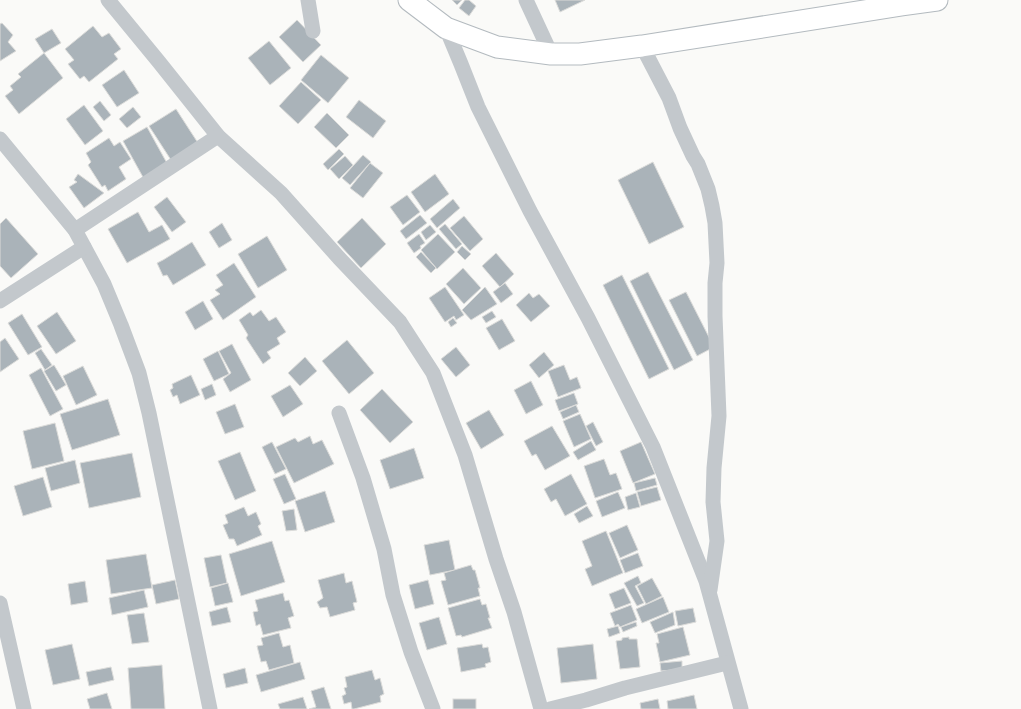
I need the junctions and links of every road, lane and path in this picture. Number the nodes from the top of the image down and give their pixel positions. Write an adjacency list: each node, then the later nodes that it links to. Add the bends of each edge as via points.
1 (108, 0): 10 (street)
2 (308, 0): 7 (street)
3 (408, 0): 6 (main road)
4 (526, 0): 9 (street)
5 (937, 0): 8 (main road)
6 (446, 28): 9 (main road, via 497,47); 16 (street, via 478,107 653,447)
7 (313, 31)
8 (642, 46): 9 (main road, via 580,54); 16 (street, via 669,98 698,164 708,189 715,223 717,263 714,316 719,416 712,502 716,541)
9 (551, 54)
10 (218, 136): 12 (street); 22 (street, via 281,193 400,322 433,373 465,455)
11 (0, 139): 12 (street)
12 (75, 230): 13 (street)
13 (84, 247): 14 (street); 20 (street, via 104,284 139,373)
14 (0, 301)
15 (339, 413): 21 (street, via 369,499 384,549 393,595 411,652)
16 (710, 594): 18 (street)
17 (0, 603): 19 (street)
18 (727, 663): 23 (street); 24 (street)
19 (24, 709)
20 (210, 709)
21 (433, 709)
22 (541, 709)
23 (550, 709)
24 (741, 709)

